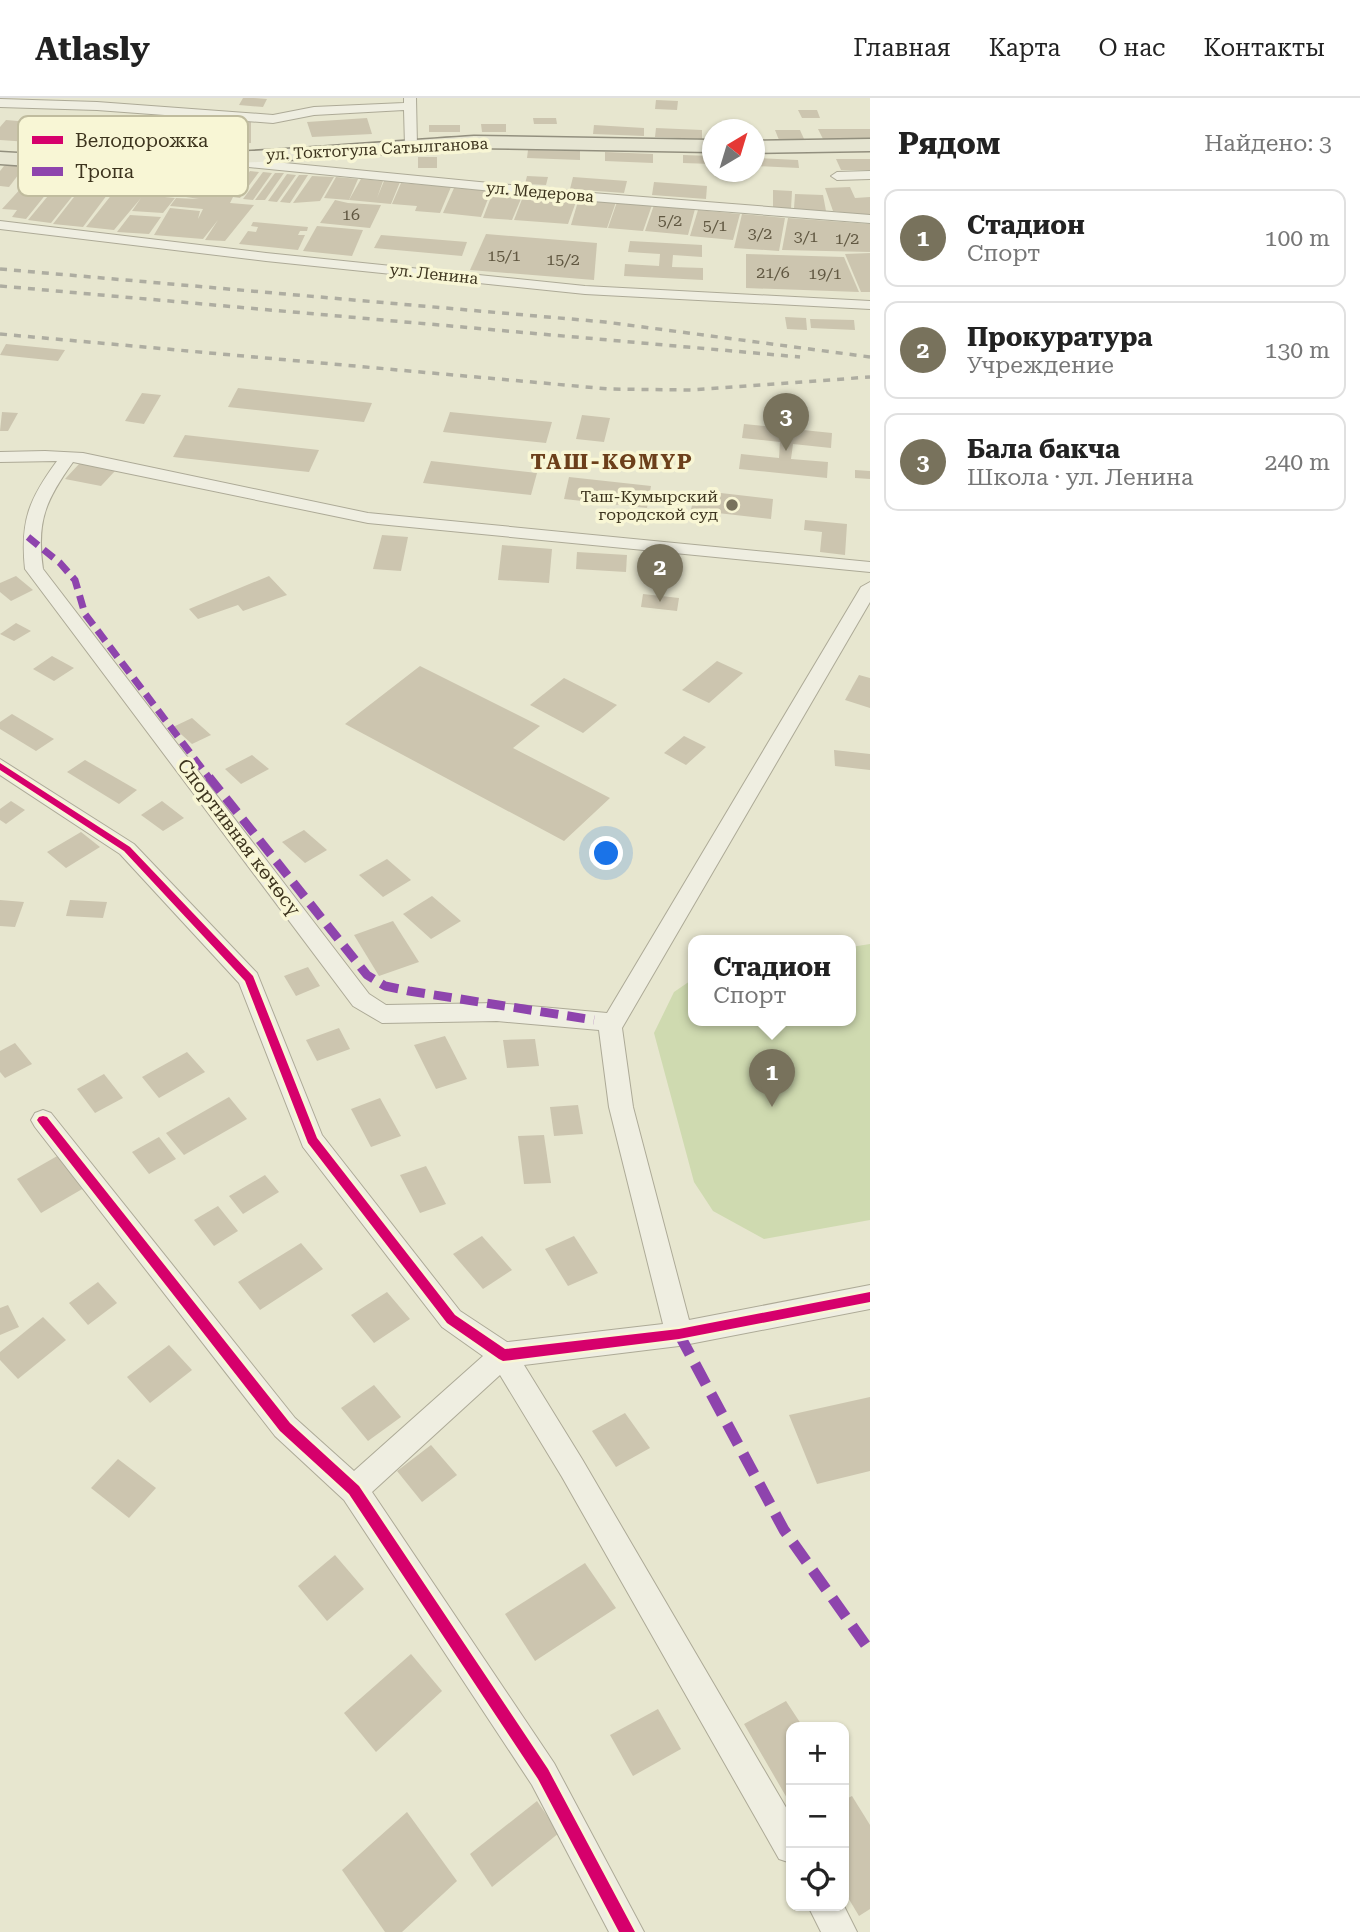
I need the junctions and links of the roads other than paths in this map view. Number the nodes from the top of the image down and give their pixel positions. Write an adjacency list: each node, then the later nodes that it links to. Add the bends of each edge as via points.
1 (410, 102): 4 (street, via 274,119); 6 (street)
2 (0, 103): 3 (street)
3 (233, 116)
4 (248, 117)
5 (870, 145): 8 (main road)
6 (411, 146): 7 (main road, ул. Токтогула Сатылганова, via 474,142); 9 (main road, ул. Токтогула Сатылганова)
7 (702, 146)
8 (765, 147)
9 (248, 157)
10 (0, 158): 11 (main road, ул. Токтогула Сатылганова)
11 (18, 159)
12 (248, 164): 15 (street, ул. Медерова)
13 (870, 174): 14 (street)
14 (836, 176)
15 (870, 219)
16 (0, 225): 17 (street, ул. Ленина, via 585,290)
17 (870, 305)
18 (0, 457): 19 (street)
19 (69, 457): 20 (street, via 368,518); 23 (street, Спортивная көчөсү, via 40,496 29,537 34,569 361,1000 382,1014 497,1012)
20 (870, 567)
21 (870, 587): 23 (street)
22 (0, 766): 27 (street, via 127,849 249,979 312,1140 451,1319)
23 (613, 1022): 26 (street, via 610,1028 621,1107)
24 (43, 1120): 28 (street, via 285,1427)
25 (870, 1297): 26 (street)
26 (679, 1334): 27 (street)
27 (503, 1355): 28 (street); 29 (street)
28 (354, 1490): 31 (street, via 543,1774)
29 (786, 1838)
30 (828, 1911): 32 (street)
31 (627, 1932)
32 (841, 1932)

